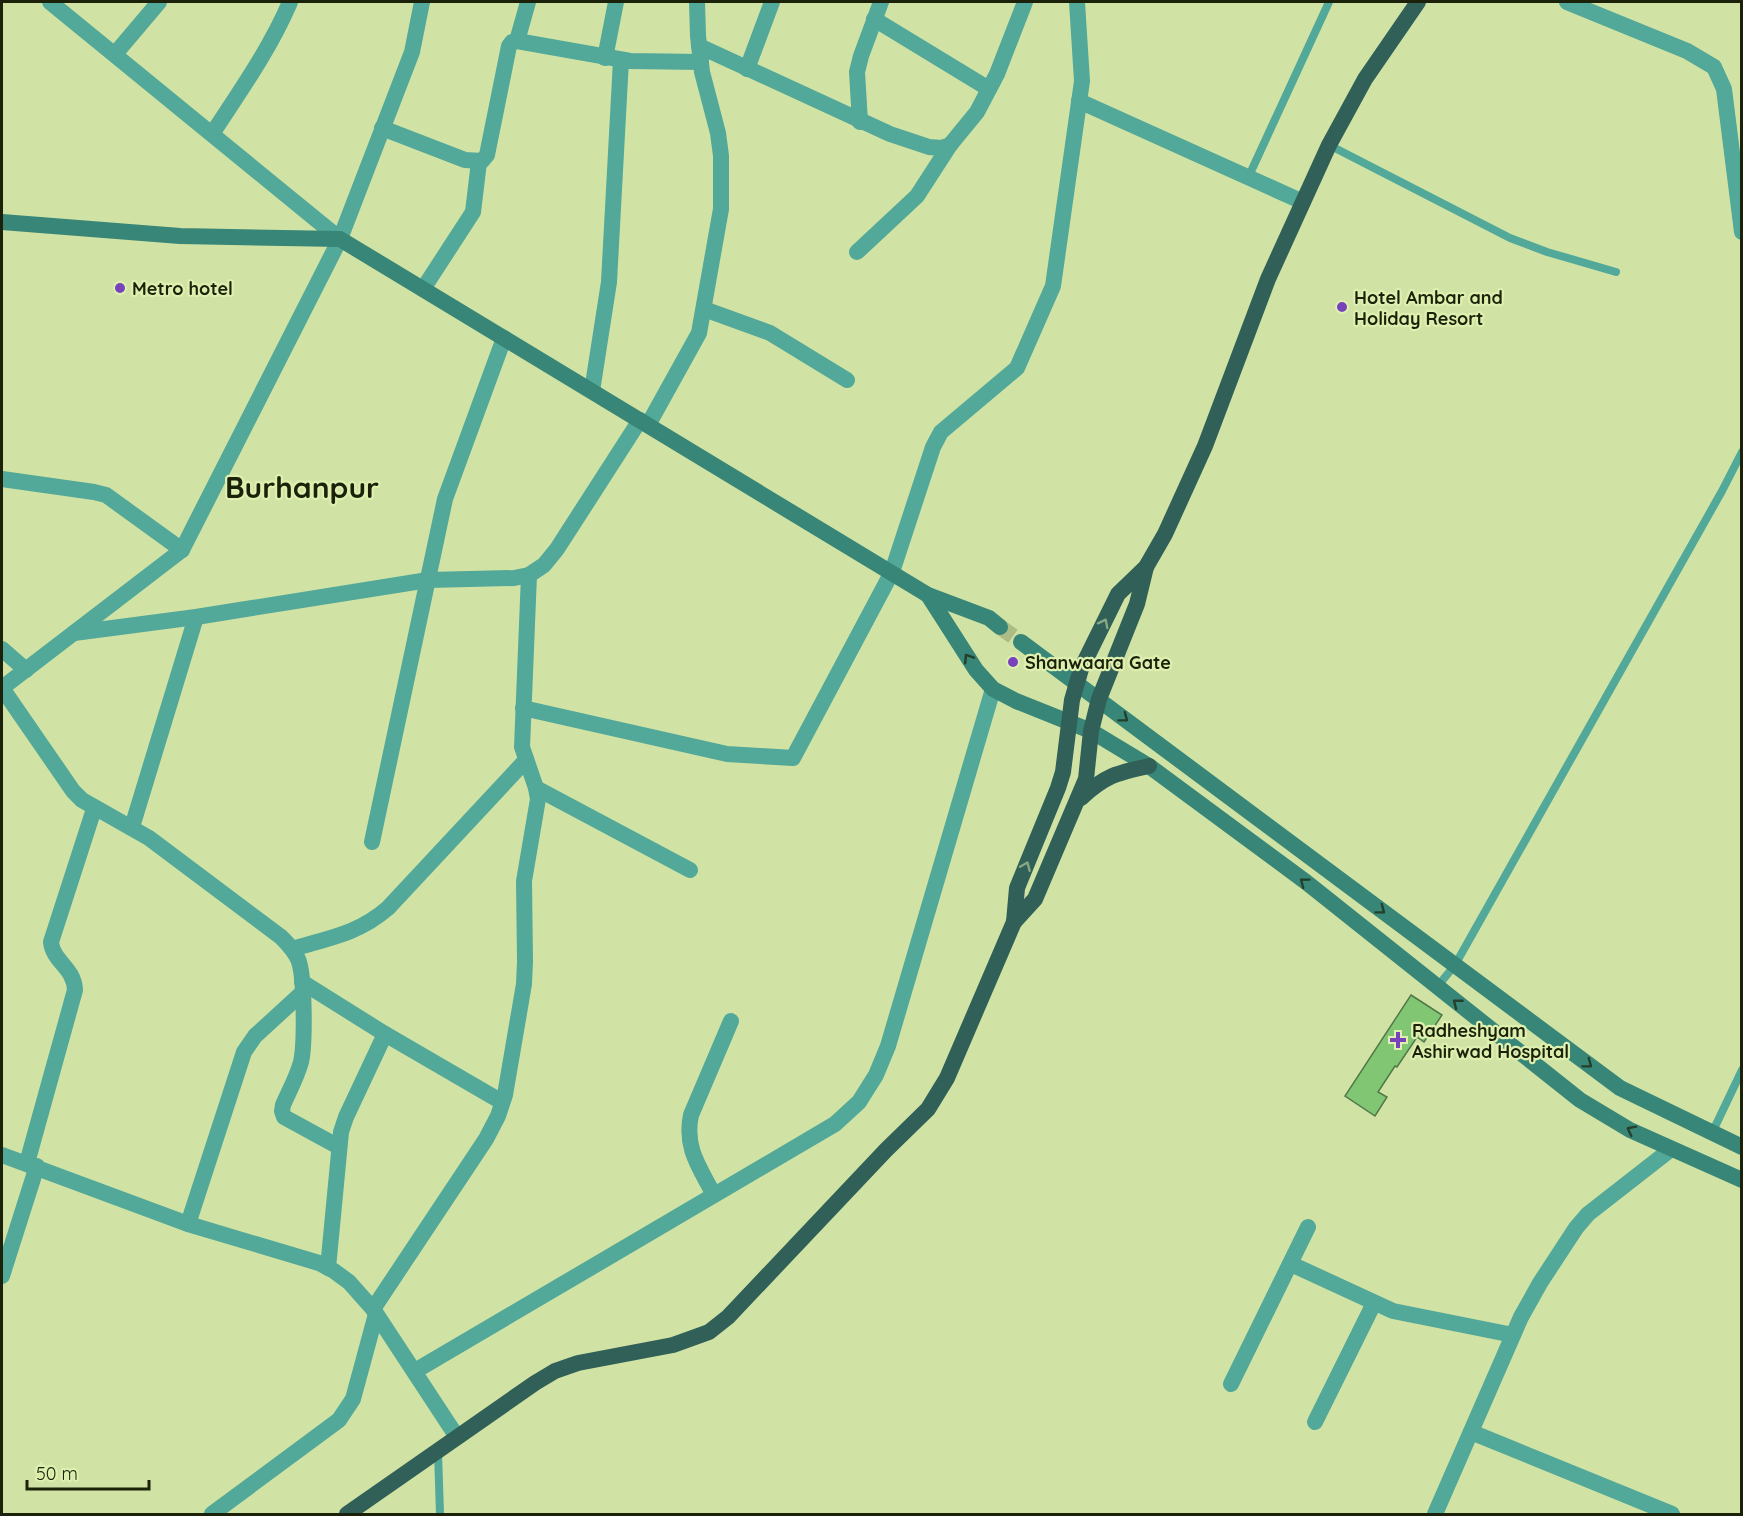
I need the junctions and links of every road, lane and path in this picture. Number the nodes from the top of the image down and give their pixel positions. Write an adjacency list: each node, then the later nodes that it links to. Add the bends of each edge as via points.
1 (50, 2): 17 (street)
2 (159, 2): 17 (street)
3 (290, 2): 25 (street, via 246,83)
4 (422, 2): 24 (street, via 412,52)
5 (528, 2): 16 (street)
6 (616, 2): 19 (street)
7 (697, 2): 18 (street)
8 (772, 2): 20 (street)
9 (881, 2): 15 (street)
10 (1025, 2): 21 (street)
11 (1077, 2): 22 (street, via 1082,81)
12 (1329, 2): 29 (lane)
13 (1418, 2): 27 (highway, via 1365,79)
14 (1567, 2): 32 (street, via 1687,51 1714,67 1724,89)
15 (874, 19): 21 (street); 23 (street, via 857,72)
16 (517, 40): 19 (street); 28 (street, via 509,46 487,155)
17 (115, 54): 25 (street)
18 (700, 54): 19 (street); 20 (street); 37 (street, via 718,133 722,203)
19 (613, 59): 40 (street, via 609,282)
20 (747, 69): 23 (street)
21 (989, 89): 26 (street, via 977,112)
22 (1079, 101): 29 (street); 47 (street, via 1053,286 1017,368 941,432)
23 (860, 122): 26 (street, via 929,147)
24 (382, 128): 28 (street); 33 (street)
25 (212, 134): 33 (street)
26 (950, 145): 34 (street, via 917,196)
27 (1329, 145): 30 (highway); 35 (lane, via 1510,238)
28 (479, 162): 36 (street, via 472,212)
29 (1248, 178): 30 (street)
30 (1303, 202): 46 (highway, via 1268,279 1205,446)
31 (2, 222): 33 (main road, via 180,236)
32 (1742, 232)
33 (340, 239): 36 (main road); 45 (street)
34 (857, 252)
35 (1616, 272)
36 (423, 289): 38 (main road)
37 (704, 309): 39 (street, via 770,333); 41 (street, via 696,339)
38 (504, 338): 40 (main road); 49 (street, via 448,487)
39 (848, 380)
40 (592, 391): 41 (main road)
41 (644, 422): 47 (main road); 48 (street, via 557,549)
42 (1742, 452): 43 (lane)
43 (1739, 463): 74 (lane)
44 (2, 479): 45 (street, via 106,495)
45 (182, 550): 53 (street)
46 (1146, 567): 57 (highway, one-way to 46, via 1118,594); 60 (highway, via 1137,604)
47 (892, 572): 50 (main road); 61 (street, via 793,758 727,754)
48 (530, 575): 49 (street); 61 (street)
49 (428, 580): 51 (street); 70 (street)
50 (928, 595): 52 (main road, via 989,618); 59 (main road, one-way to 50, via 976,670)
51 (196, 617): 53 (street); 69 (street)
52 (1000, 627)
53 (74, 633): 56 (street)
54 (1021, 642): 57 (main road)
55 (2, 649): 56 (street)
56 (26, 669): 58 (street)
57 (1076, 683): 60 (main road); 62 (highway)
58 (2, 688): 68 (street, via 73,791)
59 (993, 689): 62 (main road); 88 (street, via 888,1046 876,1075 859,1102 835,1124)
60 (1099, 699): 63 (highway); 74 (main road, one-way to 74)
61 (523, 708): 64 (street, via 522,747)
62 (1068, 721): 63 (main road); 72 (highway, one-way to 62, via 1017,888 1059,788)
63 (1091, 730): 65 (main road); 67 (highway, via 1086,780)
64 (526, 760): 66 (street); 73 (street, via 372,922)
65 (1149, 766): 67 (highway, via 1100,781); 76 (main road, one-way to 65, via 1306,882)
66 (536, 788): 71 (street); 80 (street, via 538,799 524,881 524,984)
67 (1077, 801): 72 (highway, via 1035,899)
68 (94, 809): 69 (street); 86 (street, via 51,942 55,955 75,981 75,990)
69 (132, 828): 73 (street)
70 (372, 842)
71 (690, 870)
72 (1014, 922): 101 (highway, via 947,1078 928,1109 728,1317 709,1332 674,1344 555,1371)
73 (292, 948): 75 (street, via 299,961)
74 (1455, 965): 76 (lane); 81 (main road, one-way to 81, via 1620,1088)
75 (302, 987): 78 (street); 82 (street, via 302,1060 282,1111 284,1117); 89 (street, via 244,1052)
76 (1437, 987): 84 (main road, one-way to 76, via 1580,1100)
77 (731, 1021): 88 (street, via 688,1129 693,1153)
78 (385, 1034): 80 (street); 82 (street, via 345,1117)
79 (1742, 1070): 81 (lane)
80 (502, 1102): 95 (street, via 486,1139)
81 (1712, 1133): 83 (main road)
82 (339, 1147): 92 (street)
83 (1742, 1147)
84 (1670, 1150): 87 (main road); 96 (street, via 1603,1201 1576,1228 1530,1300)
85 (2, 1155): 86 (street)
86 (32, 1165): 89 (street); 93 (street)
87 (1742, 1180)
88 (714, 1195): 97 (street)
89 (188, 1224): 92 (street)
90 (1308, 1227): 91 (street)
91 (1291, 1264): 94 (street); 98 (street)
92 (328, 1268): 95 (street, via 349,1282)
93 (2, 1276)
94 (1374, 1303): 96 (street, via 1404,1314); 99 (street)
95 (374, 1312): 97 (street); 103 (street, via 353,1399 339,1420)
96 (1513, 1335): 100 (street)
97 (415, 1371): 101 (street)
98 (1231, 1384)
99 (1314, 1422)
100 (1471, 1432): 106 (street); 107 (street)
101 (457, 1437): 102 (highway)
102 (438, 1452): 104 (highway); 105 (lane)
103 (212, 1515)
104 (347, 1515)
105 (440, 1515)
106 (1435, 1515)
107 (1672, 1515)

